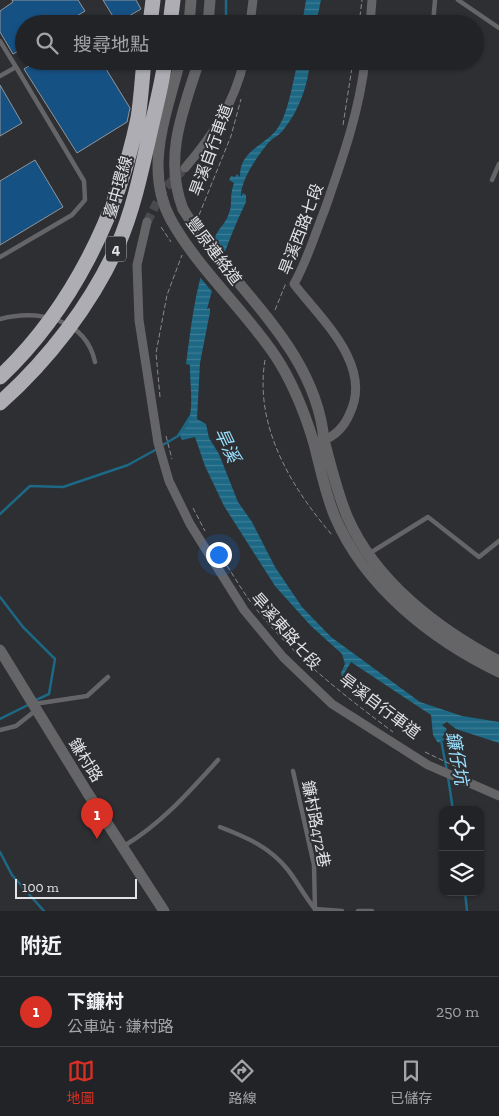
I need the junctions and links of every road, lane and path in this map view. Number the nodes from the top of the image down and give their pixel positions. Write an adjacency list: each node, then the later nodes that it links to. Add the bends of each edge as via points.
1 (153, 0): 10 (highway)
2 (173, 0): 11 (highway)
3 (191, 0): 12 (street)
4 (210, 0): 13 (street)
5 (252, 0): 14 (street)
6 (362, 0): 15 (path)
7 (372, 0): 16 (street)
8 (434, 0): 17 (lane)
9 (458, 0): 18 (lane)
10 (151, 15)
11 (171, 15)
12 (190, 15)
13 (209, 15)
14 (251, 15)
15 (360, 15)
16 (371, 15)
17 (433, 15)
18 (480, 15)
19 (484, 18): 20 (lane)
20 (499, 28)
21 (0, 41): 22 (lane)
22 (15, 64)
23 (15, 67): 32 (lane)
24 (18, 70): 43 (lane, via 84,181 85,200 72,215)
25 (143, 70): 46 (highway, 臺中環線 / 4, bridge, via 138,118 124,171 91,255 56,312 23,355)
26 (163, 70): 48 (highway, 臺中環線 / 4, bridge, via 133,206 117,246 88,300 33,373)
27 (178, 70): 40 (street, 豐原連絡道, via 158,159)
28 (196, 70): 50 (street, 豐原連絡道, bridge, via 179,123 174,154 177,194 207,245 294,354 314,394 321,419)
29 (242, 70): 36 (street, via 228,109 214,133)
30 (352, 70): 34 (path)
31 (364, 70): 50 (street, 旱溪西路七段, via 352,133 294,284 344,349 355,375 354,401 349,416 339,431)
32 (0, 76)
33 (242, 95): 38 (path, 旱溪自行車道, via 231,136)
34 (341, 133)
35 (499, 164): 37 (lane)
36 (185, 168)
37 (492, 180)
38 (199, 216)
39 (147, 222): 68 (street, 旱溪東路七段, via 136,272 139,320 158,443 169,481 190,524 244,610 283,657 332,704 428,765)
40 (166, 223): 41 (path); 50 (street, 豐原連絡道, bridge, via 275,356)
41 (171, 242)
42 (183, 250): 47 (path, via 167,295 156,353)
43 (0, 257)
44 (0, 319): 45 (lane, via 36,315 63,323 87,340)
45 (95, 362)
46 (0, 377)
47 (160, 399)
48 (0, 403)
49 (165, 431): 51 (path)
50 (318, 440): 55 (street, via 354,530); 59 (street, via 336,518 349,545 368,571 397,603 431,631)
51 (174, 464)
52 (192, 507): 53 (path)
53 (206, 533)
54 (499, 542): 55 (lane, via 479,557 428,517)
55 (368, 554): 58 (street, via 424,612)
56 (220, 556): 63 (path, 旱溪自行車道, via 252,604 288,645 311,668)
57 (0, 650): 61 (street, 鎌村路)
58 (499, 661)
59 (499, 672)
60 (108, 677): 61 (lane, via 87,696)
61 (34, 707): 62 (lane, via 16,726); 70 (street, 鎌村路)
62 (0, 730)
63 (395, 733)
64 (424, 751): 66 (path, 旱溪自行車道)
65 (218, 760): 70 (lane, via 174,808 147,832)
66 (454, 766)
67 (293, 771): 72 (lane, 鐮村路472巷, via 314,864)
68 (499, 796)
69 (220, 827): 72 (lane, via 252,839 272,854 288,870)
70 (123, 846): 71 (street, 鎌村路)
71 (162, 910)
72 (315, 910): 73 (lane)
73 (342, 911)
74 (358, 911): 75 (lane)
75 (372, 911)

